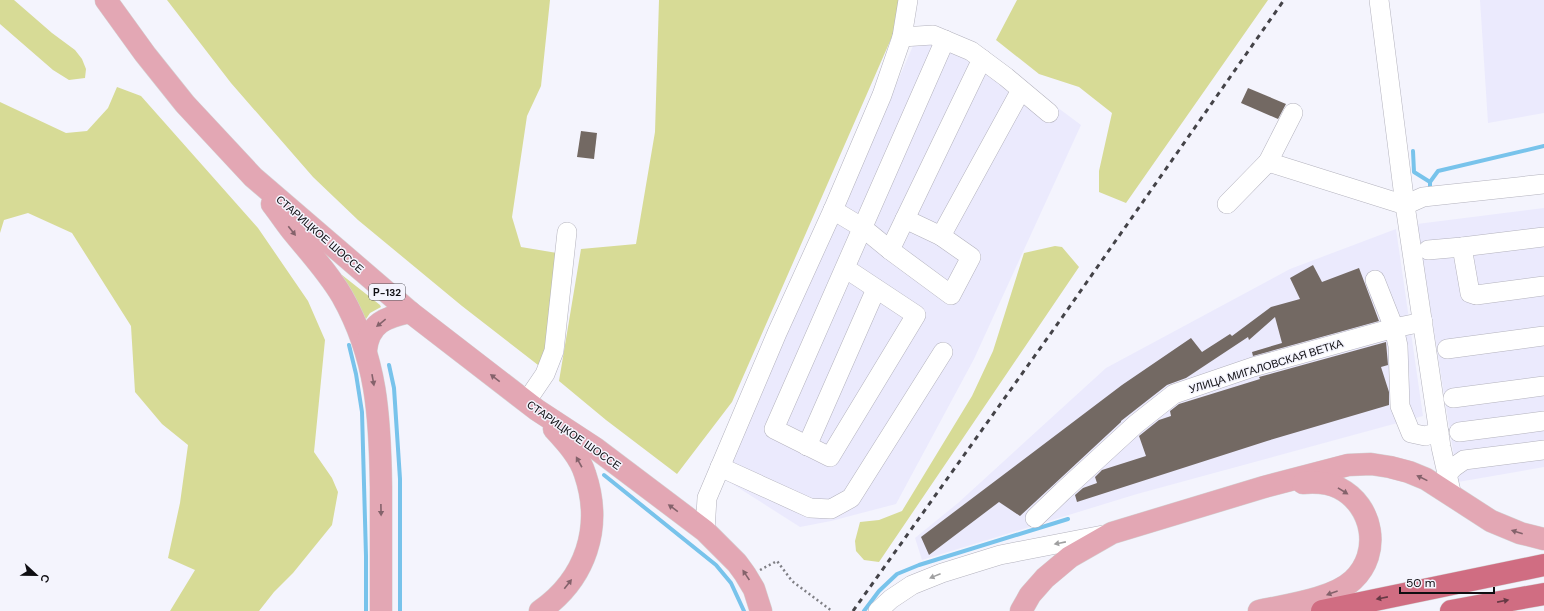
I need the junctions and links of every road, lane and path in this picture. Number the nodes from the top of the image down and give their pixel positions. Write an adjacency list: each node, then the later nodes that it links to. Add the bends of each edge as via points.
1 (106, 0): 11 (main road, СТАРИЦКОЕ ШОССЕ / Р-132, via 185,104)
2 (908, 0): 4 (street)
3 (1380, 0): 14 (street)
4 (902, 37): 5 (street, via 933,35); 15 (street, via 882,95)
5 (945, 40): 6 (street, via 971,51); 17 (street)
6 (982, 60): 7 (street); 16 (street)
7 (1021, 90): 8 (street); 19 (street)
8 (1049, 113)
9 (1293, 113): 10 (street)
10 (1268, 162): 13 (street); 14 (street)
11 (253, 177): 28 (main road, СТАРИЦКОЕ ШОССЕ / Р-132); 33 (main road, one-way to 33, via 290,229 334,283 348,307)
12 (1544, 184): 14 (street, via 1423,197)
13 (1227, 204)
14 (1405, 205): 29 (street)
15 (833, 210): 17 (street); 43 (street)
16 (905, 219): 19 (street); 22 (street)
17 (863, 228): 22 (street); 24 (street)
18 (567, 232): 37 (street, via 554,351)
19 (941, 236): 22 (street, via 971,257 951,295)
20 (1544, 237): 21 (street)
21 (1462, 247): 23 (street); 26 (street, via 1470,293 1476,295)
22 (890, 250)
23 (1428, 250)
24 (845, 268): 27 (street); 41 (street, via 774,429)
25 (1375, 280): 30 (street)
26 (1544, 286)
27 (876, 289): 41 (street); 41 (street, via 916,314 830,457)
28 (410, 312): 33 (main road, one-way to 33, via 388,317 378,324 368,337); 37 (main road, СТАРИЦКОЕ ШОССЕ / Р-132, one-way to 28)
29 (1423, 322): 30 (street, УЛИЦА МИГАЛОВСКАЯ ВЕТКА); 39 (street)
30 (1394, 328): 39 (street, via 1398,346 1400,406 1411,432 1425,436); 47 (street, УЛИЦА МИГАЛОВСКАЯ ВЕТКА, via 1253,367 1174,394 1136,424)
31 (1544, 336): 32 (street)
32 (1447, 349)
33 (366, 350): 54 (main road, one-way to 54, via 377,402 380,433)
34 (943, 352): 43 (street, via 851,498 831,509 810,508)
35 (1544, 386): 36 (street)
36 (1452, 398)
37 (532, 406): 48 (main road, СТАРИЦКОЕ ШОССЕ / Р-132, one-way to 37, via 595,448); 55 (main road, one-way to 37, via 563,591 580,566 592,534 592,512 585,474 580,463 563,439)
38 (1544, 421): 40 (street)
39 (1439, 432): 44 (street)
40 (1459, 432)
41 (807, 446)
42 (1544, 450): 44 (street, via 1464,460)
43 (720, 467): 48 (street, via 707,498)
44 (1448, 473): 46 (street)
45 (1264, 486): 46 (main road, one-way to 45, via 1426,479 1409,472 1371,464 1348,465); 49 (main road); 60 (main road, one-way to 60, via 1314,482 1339,488 1354,498 1369,522 1370,552 1360,572 1342,589)
46 (1452, 496): 50 (main road, one-way to 46, via 1511,530 1491,521)
47 (1035, 518)
48 (705, 531): 56 (main road, СТАРИЦКОЕ ШОССЕ, one-way to 48, via 754,589 745,574)
49 (1112, 533): 58 (street, one-way to 58, via 1000,555 942,573 912,585); 59 (main road, via 1070,557 1045,578 1030,595)
50 (1544, 539)
51 (1544, 565): 61 (highway, one-way to 61)
52 (758, 572): 57 (path, via 777,561 792,581)
53 (1544, 594): 62 (highway, one-way to 53)
54 (381, 611)
55 (540, 611)
56 (761, 611)
57 (832, 611)
58 (878, 611)
59 (1021, 611)
60 (1259, 611)
61 (1322, 611)
62 (1451, 611)

